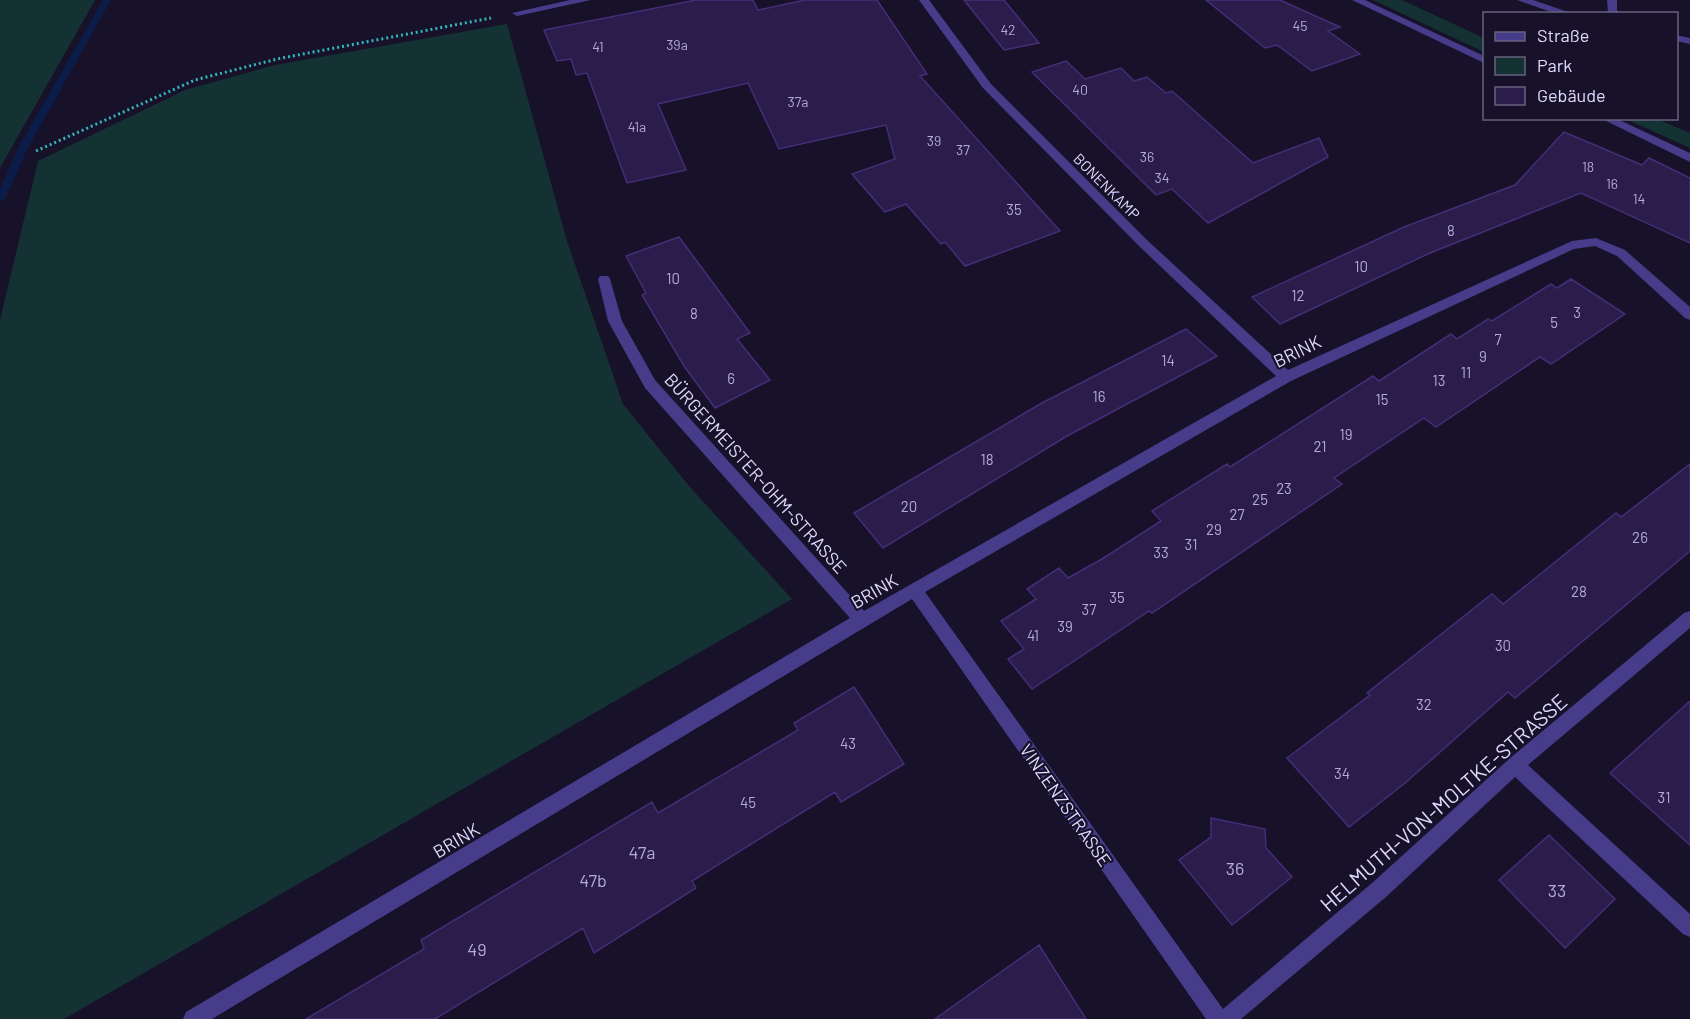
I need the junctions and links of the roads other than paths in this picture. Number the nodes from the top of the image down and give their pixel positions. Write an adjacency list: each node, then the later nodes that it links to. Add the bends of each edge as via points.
1 (586, 0): 6 (street)
2 (924, 0): 12 (street, BONENKAMP, via 987,86 1143,243)
3 (1357, 0): 7 (street)
4 (1522, 0): 5 (street)
5 (1562, 12)
6 (517, 14)
7 (1483, 59)
8 (1609, 120): 9 (street)
9 (1690, 158)
10 (603, 279): 15 (street, BÜRGERMEISTER-OHM-STRASSE, via 615,321 650,384)
11 (1690, 315): 12 (street, BRINK, via 1621,253 1596,242 1572,245)
12 (1286, 377): 13 (street, BRINK)
13 (915, 590): 15 (street, BRINK); 19 (street, VINZENZSTRASSE)
14 (1690, 618): 16 (street, HELMUTH-VON-MOLTKE-STRASSE)
15 (862, 620): 18 (street, BRINK)
16 (1515, 765): 17 (street); 20 (street, HELMUTH-VON-MOLTKE-STRASSE, via 1379,890)
17 (1690, 927)
18 (193, 1019)
19 (1218, 1019)
20 (1226, 1019)

